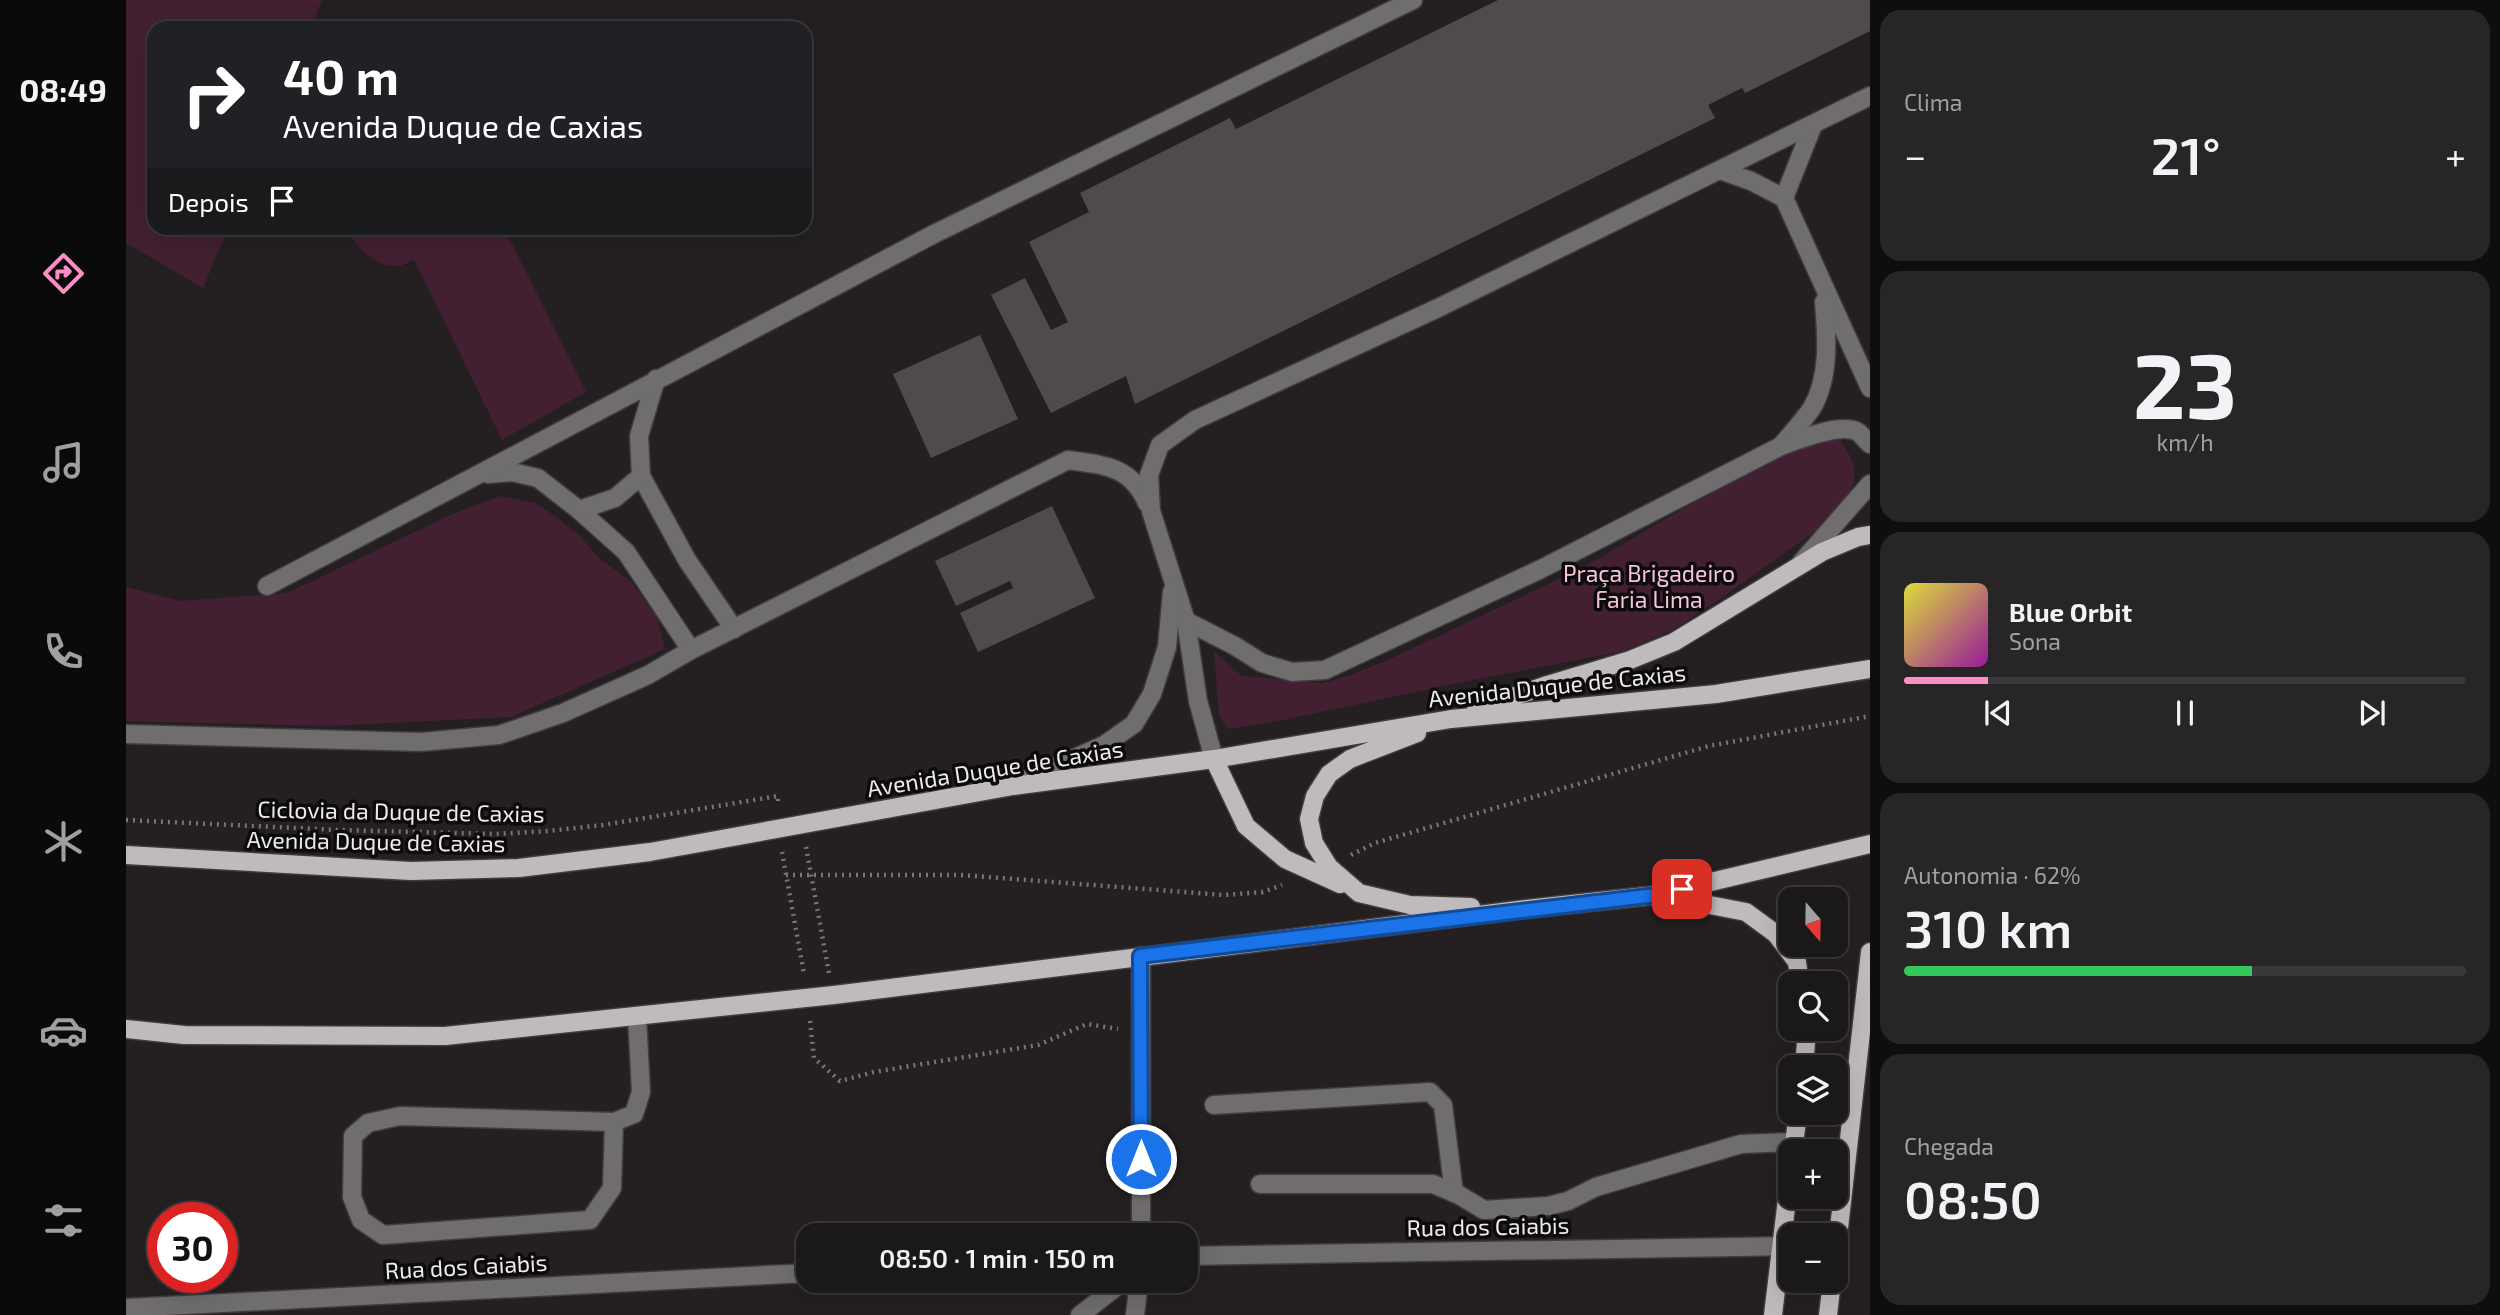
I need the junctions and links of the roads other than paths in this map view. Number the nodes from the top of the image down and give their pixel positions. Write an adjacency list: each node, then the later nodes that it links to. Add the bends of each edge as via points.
1 (1413, 0): 7 (street, via 934,234)
2 (1870, 96): 3 (street)
3 (1813, 125): 4 (street); 5 (street)
4 (1720, 170): 5 (street); 15 (street, via 1195,420 1160,445 1149,475)
5 (1784, 198): 6 (street)
6 (1823, 288): 8 (street); 10 (street, via 1828,339 1818,396)
7 (656, 379): 11 (street); 12 (street, via 639,436)
8 (1870, 388)
9 (1870, 444): 10 (street, via 1856,431 1842,430)
10 (1781, 446): 20 (street, via 1541,569 1325,670 1292,672 1262,663)
11 (481, 474): 14 (street, via 512,472 538,478); 19 (street)
12 (641, 476): 14 (street, via 615,498); 21 (street, via 687,559)
13 (1870, 484): 17 (street)
14 (579, 510): 22 (street, via 626,552)
15 (1151, 511): 18 (street); 21 (street, via 1139,486 1120,471 1068,460)
16 (1870, 535): 17 (main road, via 1822,552)
17 (1795, 570): 24 (main road, via 1674,642)
18 (1173, 585): 20 (street); 27 (street, via 1167,647 1152,694 1134,724 1104,746)
19 (267, 586)
20 (1186, 621): 26 (street, via 1198,701)
21 (734, 629): 22 (street)
22 (691, 650): 25 (street, via 563,713 499,735 421,742)
23 (1870, 668): 24 (main road, Avenida Duque de Caxias, via 1716,694)
24 (1451, 719): 26 (main road, Avenida Duque de Caxias); 30 (main road, via 1350,759 1329,774 1315,796 1309,819 1314,843 1329,867)
25 (126, 734)
26 (1214, 759): 27 (main road, Avenida Duque de Caxias); 30 (main road, via 1246,826 1285,859)
27 (1013, 786): 29 (main road, Avenida Duque de Caxias, via 650,852 519,868 411,871)
28 (1870, 844): 31 (main road)
29 (126, 855)
30 (1359, 893): 32 (main road, via 1410,905)
31 (1656, 895): 32 (main road); 35 (main road, via 1746,912 1776,934 1797,962)
32 (1526, 909): 34 (main road)
33 (1870, 952): 39 (main road)
34 (1140, 956): 36 (main road); 45 (street)
35 (1798, 971)
36 (637, 1016): 38 (main road, via 444,1036 184,1035); 41 (street, via 641,1092 634,1114)
37 (1870, 1016): 39 (main road)
38 (126, 1029)
39 (1860, 1039): 46 (main road)
40 (1214, 1105): 44 (street, via 1430,1092 1443,1105)
41 (614, 1122): 41 (street, via 612,1188 590,1220 383,1235 362,1220 352,1197 354,1136 368,1123 400,1116)
42 (1778, 1146): 44 (street, via 1741,1144 1548,1206 1484,1210)
43 (1260, 1184): 44 (street, via 1433,1184)
44 (1454, 1193)
45 (1141, 1223)
46 (1839, 1223)
47 (1778, 1246): 48 (street, Rua dos Caiabis)
48 (1198, 1256)
49 (796, 1274): 54 (street, Rua dos Caiabis)
50 (1778, 1288): 57 (main road)
51 (1108, 1293): 55 (street)
52 (1138, 1293): 56 (street)
53 (1831, 1293): 58 (main road)
54 (126, 1308)
55 (1080, 1315)
56 (1135, 1315)
57 (1773, 1315)
58 (1829, 1315)

